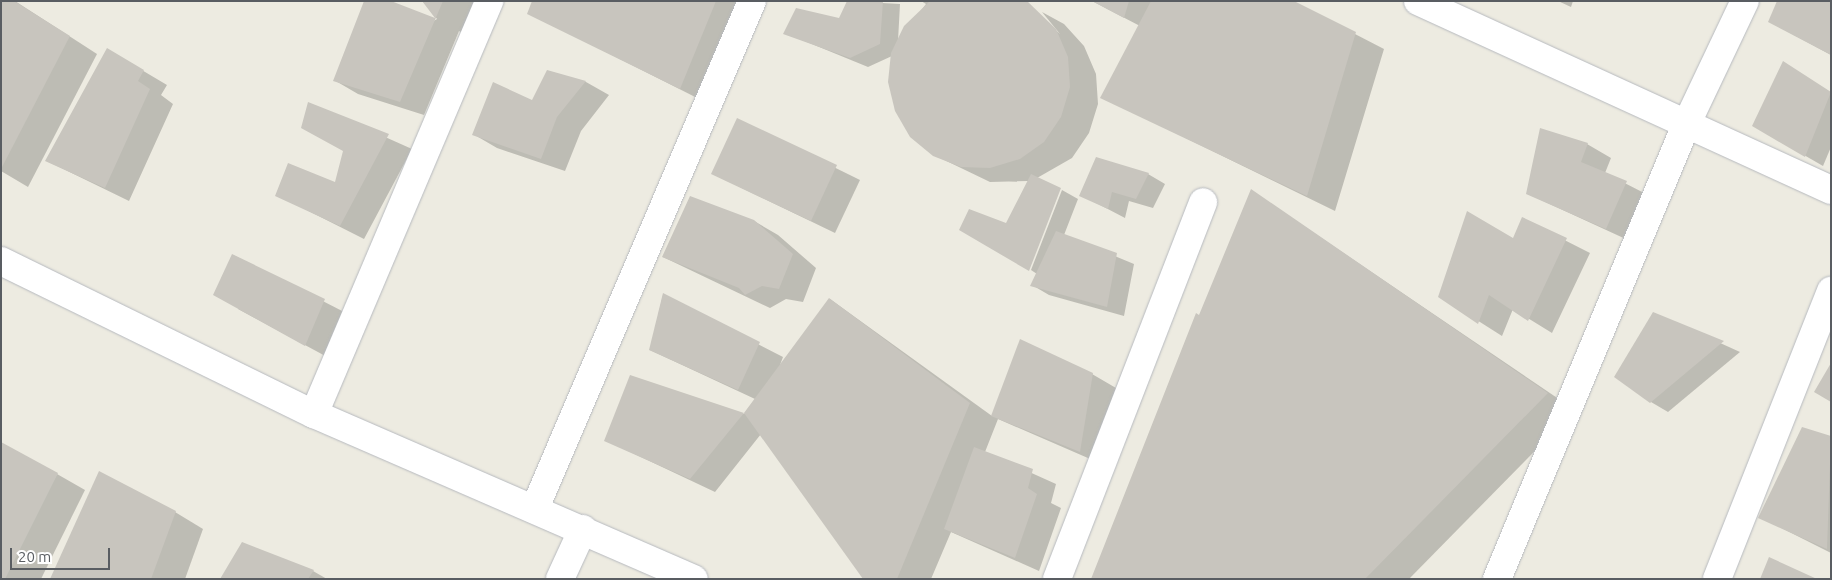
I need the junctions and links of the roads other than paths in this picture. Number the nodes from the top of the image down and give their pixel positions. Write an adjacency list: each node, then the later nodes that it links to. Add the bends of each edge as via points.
1 (489, 1): 10 (street)
2 (752, 1): 11 (street)
3 (1418, 1): 5 (street)
4 (1745, 1): 5 (street)
5 (1686, 125): 6 (street); 16 (street)
6 (1831, 190)
7 (1203, 202): 15 (street)
8 (1, 261): 10 (street)
9 (1831, 291): 17 (street)
10 (314, 414): 11 (street)
11 (535, 508): 12 (street)
12 (583, 529): 13 (street); 14 (street)
13 (560, 579)
14 (694, 579)
15 (1057, 579)
16 (1498, 579)
17 (1717, 579)

